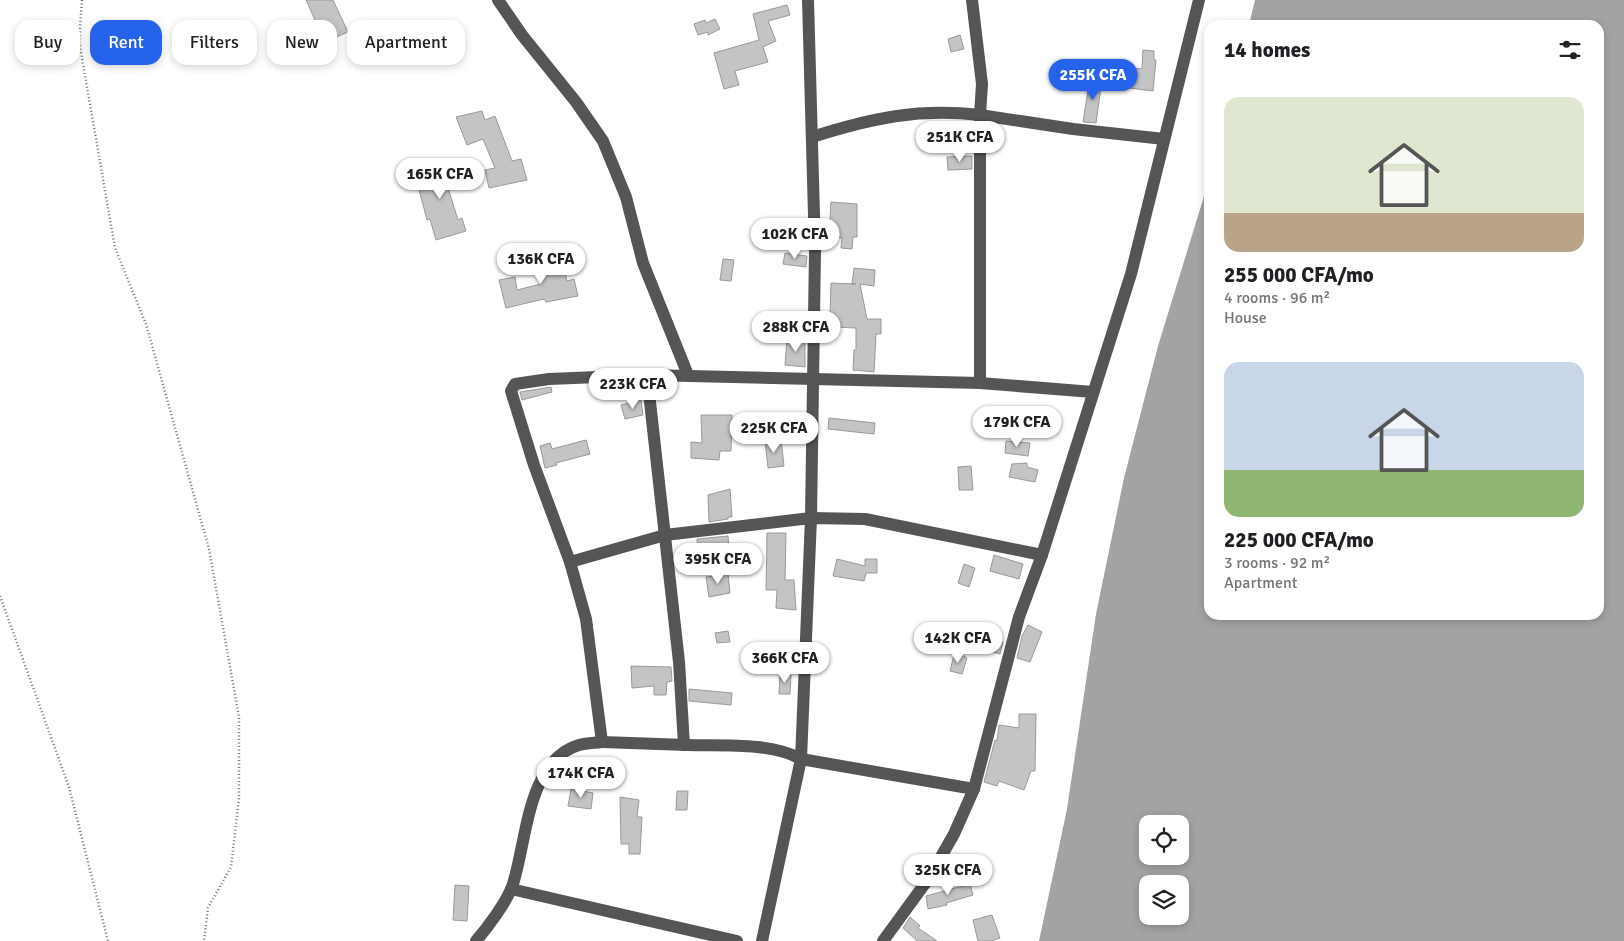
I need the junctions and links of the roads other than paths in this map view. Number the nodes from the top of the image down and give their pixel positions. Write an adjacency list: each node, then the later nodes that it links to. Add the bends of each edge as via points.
1 (498, 0): 9 (street, via 602,141 626,197 643,263)
2 (808, 0): 6 (street)
3 (972, 0): 5 (street, via 982,84)
4 (1199, 0): 7 (street)
5 (980, 114): 6 (street, via 906,114); 7 (street); 11 (street)
6 (812, 137): 10 (street, via 815,251)
7 (1164, 139): 12 (street, via 1131,274)
8 (647, 375): 9 (street); 14 (street); 16 (street, via 534,381 515,384 512,388 534,465)
9 (688, 375): 10 (street)
10 (812, 378): 11 (street); 13 (street)
11 (980, 383): 12 (street)
12 (1093, 392): 15 (street)
13 (811, 518): 14 (street); 15 (street, via 865,519); 19 (street)
14 (665, 536): 16 (street); 18 (street, via 679,662)
15 (1042, 555): 20 (street, via 1019,617)
16 (570, 562): 17 (street, via 586,619)
17 (602, 742): 18 (street); 21 (street, via 568,751 544,774 536,790)
18 (684, 745): 19 (street, via 747,746 779,751)
19 (801, 759): 20 (street); 24 (street)
20 (974, 789): 25 (street, via 954,834 928,878)
21 (511, 889): 22 (street); 23 (street)
22 (476, 941)
23 (737, 941)
24 (762, 941)
25 (883, 941)

